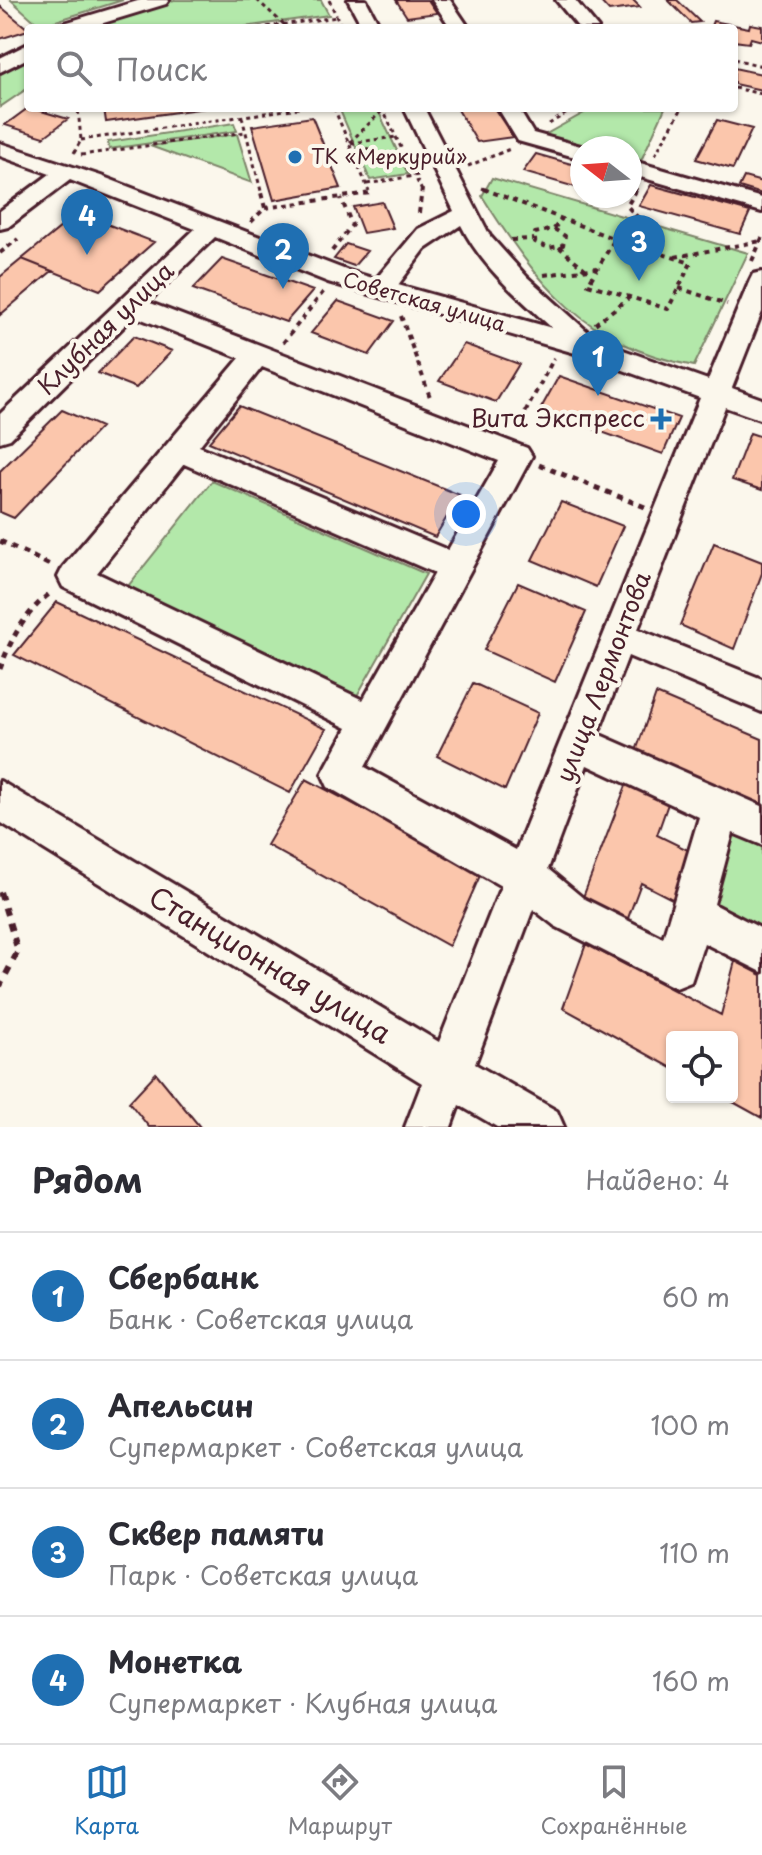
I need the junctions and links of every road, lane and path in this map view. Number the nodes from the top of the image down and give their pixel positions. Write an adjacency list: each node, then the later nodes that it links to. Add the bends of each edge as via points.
1 (160, 0): 8 (street)
2 (257, 0): 9 (path)
3 (329, 0): 7 (path)
4 (357, 0): 12 (street)
5 (441, 0): 13 (street)
6 (565, 0): 14 (street)
7 (337, 17): 10 (path); 11 (path)
8 (81, 24)
9 (285, 24)
10 (298, 24)
11 (340, 24)
12 (370, 24)
13 (457, 24)
14 (586, 24)
15 (24, 52): 17 (street)
16 (738, 60): 18 (path)
17 (0, 66)
18 (762, 66)
19 (738, 89): 20 (path)
20 (762, 94)
21 (78, 112): 32 (path)
22 (274, 112): 28 (path)
23 (336, 112): 33 (path)
24 (379, 112): 33 (path)
25 (384, 112): 30 (path)
26 (416, 112): 39 (street)
27 (510, 112): 31 (street)
28 (242, 117): 29 (path); 32 (path)
29 (246, 132): 32 (path, via 73,156); 45 (path)
30 (397, 137): 33 (path); 36 (path)
31 (525, 137): 35 (street); 39 (path, via 485,162)
32 (81, 140)
33 (350, 143): 36 (path); 41 (path)
34 (0, 149): 38 (street, Советская улица)
35 (570, 150)
36 (409, 163): 40 (path)
37 (642, 170): 44 (street)
38 (67, 172): 49 (street); 51 (street, Советская улица)
39 (447, 172): 40 (path); 46 (street)
40 (416, 176): 41 (path); 50 (path, via 422,189)
41 (367, 184): 43 (path, via 370,193)
42 (485, 190): 47 (path)
43 (341, 198): 45 (path); 63 (path, via 352,225)
44 (762, 205)
45 (265, 208): 53 (path)
46 (468, 214): 67 (street, via 433,227); 72 (street, via 480,239 518,283)
47 (561, 219): 52 (path); 55 (path)
48 (641, 221): 58 (path)
49 (0, 222)
50 (413, 225)
51 (211, 227): 53 (street, Советская улица); 70 (street, Клубная улица)
52 (554, 229): 54 (path, via 539,230); 59 (path, via 565,236)
53 (237, 236): 63 (street, Советская улица)
54 (534, 239): 56 (path); 59 (path, via 544,247)
55 (615, 239): 58 (path); 61 (path)
56 (510, 240)
57 (761, 241): 60 (path)
58 (625, 242): 60 (path)
59 (559, 247): 62 (path)
60 (674, 257): 66 (path, via 691,263)
61 (598, 268): 62 (path); 68 (path, via 588,284)
62 (585, 269): 64 (path)
63 (327, 273): 67 (street, Советская улица); 73 (path, via 280,346)
64 (540, 276)
65 (762, 280): 74 (street, улица Лермонтова)
66 (679, 288): 68 (path, via 668,309); 69 (path)
67 (376, 289): 71 (street, Советская улица); 76 (path, via 404,319)
68 (630, 297): 72 (path, via 595,323)
69 (724, 303)
70 (131, 305): 73 (street); 77 (street, Клубная улица)
71 (562, 342): 72 (street, Советская улица); 79 (path, via 513,436)
72 (591, 348): 74 (street, Советская улица)
73 (257, 355): 76 (street); 78 (street)
74 (716, 395): 75 (street, Советская улица); 80 (street, улица Лермонтова)
75 (762, 410)
76 (439, 426): 79 (street)
77 (0, 431)
78 (179, 450): 82 (street); 83 (street)
79 (517, 456): 80 (path); 82 (street)
80 (668, 516): 84 (street, улица Лермонтова)
81 (0, 541): 83 (path)
82 (455, 567): 87 (street)
83 (74, 577): 85 (path, via 37,601 8,643); 87 (street)
84 (618, 636): 86 (street); 88 (street, улица Лермонтова)
85 (0, 669)
86 (762, 696)
87 (369, 721): 92 (street, via 341,774)
88 (578, 743): 90 (street); 92 (street, улица Лермонтова)
89 (0, 800): 97 (street, Станционная улица)
90 (721, 807): 91 (street); 94 (street)
91 (762, 826)
92 (527, 878): 94 (street, via 569,912 676,967); 97 (street, улица Лермонтова)
93 (0, 892): 96 (path, via 18,951)
94 (691, 914): 95 (street)
95 (762, 951)
96 (0, 986)
97 (449, 1074): 98 (street, улица Лермонтова); 99 (street, Станционная улица)
98 (428, 1127)
99 (541, 1127)

